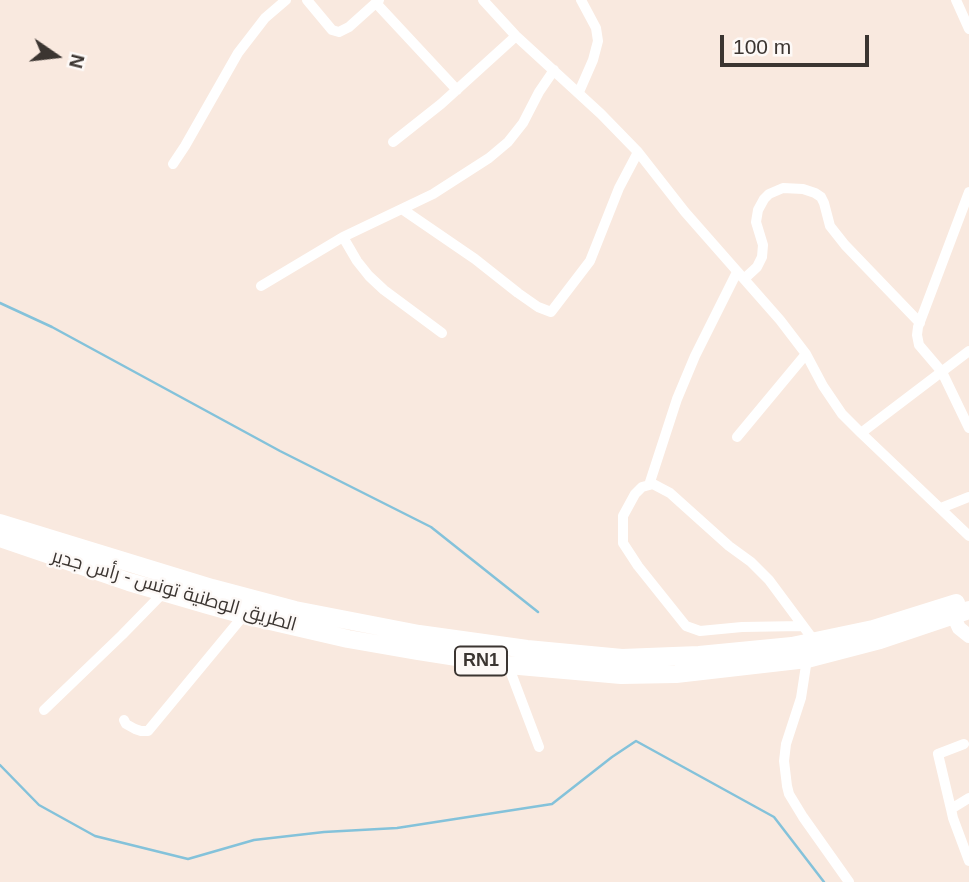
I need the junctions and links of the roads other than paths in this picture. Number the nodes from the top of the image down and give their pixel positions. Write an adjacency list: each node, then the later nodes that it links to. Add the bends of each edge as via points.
1 (286, 0): 14 (street, via 238,53)
2 (307, 0): 6 (street, via 338,32)
3 (483, 0): 8 (street)
4 (581, 0): 11 (street, via 596,27 598,41)
5 (957, 0): 7 (street)
6 (377, 1): 10 (street)
7 (969, 29)
8 (516, 36): 9 (street); 10 (street)
9 (554, 70): 11 (street); 16 (street, via 508,142 467,173)
10 (457, 90): 12 (street)
11 (579, 92): 13 (street)
12 (393, 142)
13 (638, 152): 16 (street, via 590,261 551,312); 18 (street)
14 (173, 164)
15 (969, 192): 20 (street)
16 (402, 209): 17 (street)
17 (343, 237): 19 (street); 21 (street, via 369,276)
18 (741, 275): 20 (street, via 757,267 762,257 756,222 764,199 783,188 803,189 821,197 830,226); 23 (street); 28 (street, via 695,356)
19 (261, 286)
20 (920, 323): 24 (street, via 917,340)
21 (442, 333)
22 (969, 351): 24 (street)
23 (806, 354): 26 (street, via 842,414); 27 (street)
24 (942, 372): 25 (street); 26 (street)
25 (969, 428)
26 (861, 433): 30 (street)
27 (737, 437)
28 (649, 485): 38 (street, via 670,493 751,562); 38 (street, via 635,494 623,516 623,543 686,626 701,631)
29 (969, 497): 30 (street)
30 (942, 508): 32 (street)
31 (0, 523): 34 (main road, الطريق الوطنية تونس - رأس جدير / RN1)
32 (969, 536)
33 (0, 538): 34 (main road, الطريق الوطنية تونس - رأس جدير / RN1)
34 (132, 573): 35 (main road, الطريق الوطنية تونس - رأس جدير / RN1); 40 (main road, الطريق الوطنية تونس - رأس جدير / RN1, via 356,623 527,649 622,659 792,646)
35 (164, 592): 37 (main road, الطريق الوطنية تونس - رأس جدير / RN1); 42 (street)
36 (962, 608): 39 (street, via 959,628); 40 (main road, الطريق الوطنية تونس - رأس جدير / RN1, via 880,640)
37 (244, 615): 41 (main road, الطريق الوطنية تونس - رأس جدير / RN1, via 362,641); 43 (street, via 148,730 135,729)
38 (802, 626): 40 (street)
39 (969, 636)
40 (811, 650): 41 (main road, الطريق الوطنية تونس - رأس جدير / RN1, via 688,673 621,675); 49 (street, via 786,744 787,786)
41 (508, 664): 45 (street)
42 (44, 710)
43 (124, 720)
44 (964, 744): 47 (street, via 938,754)
45 (539, 747)
46 (969, 798): 47 (street)
47 (951, 809): 48 (street)
48 (969, 861)
49 (849, 882)

